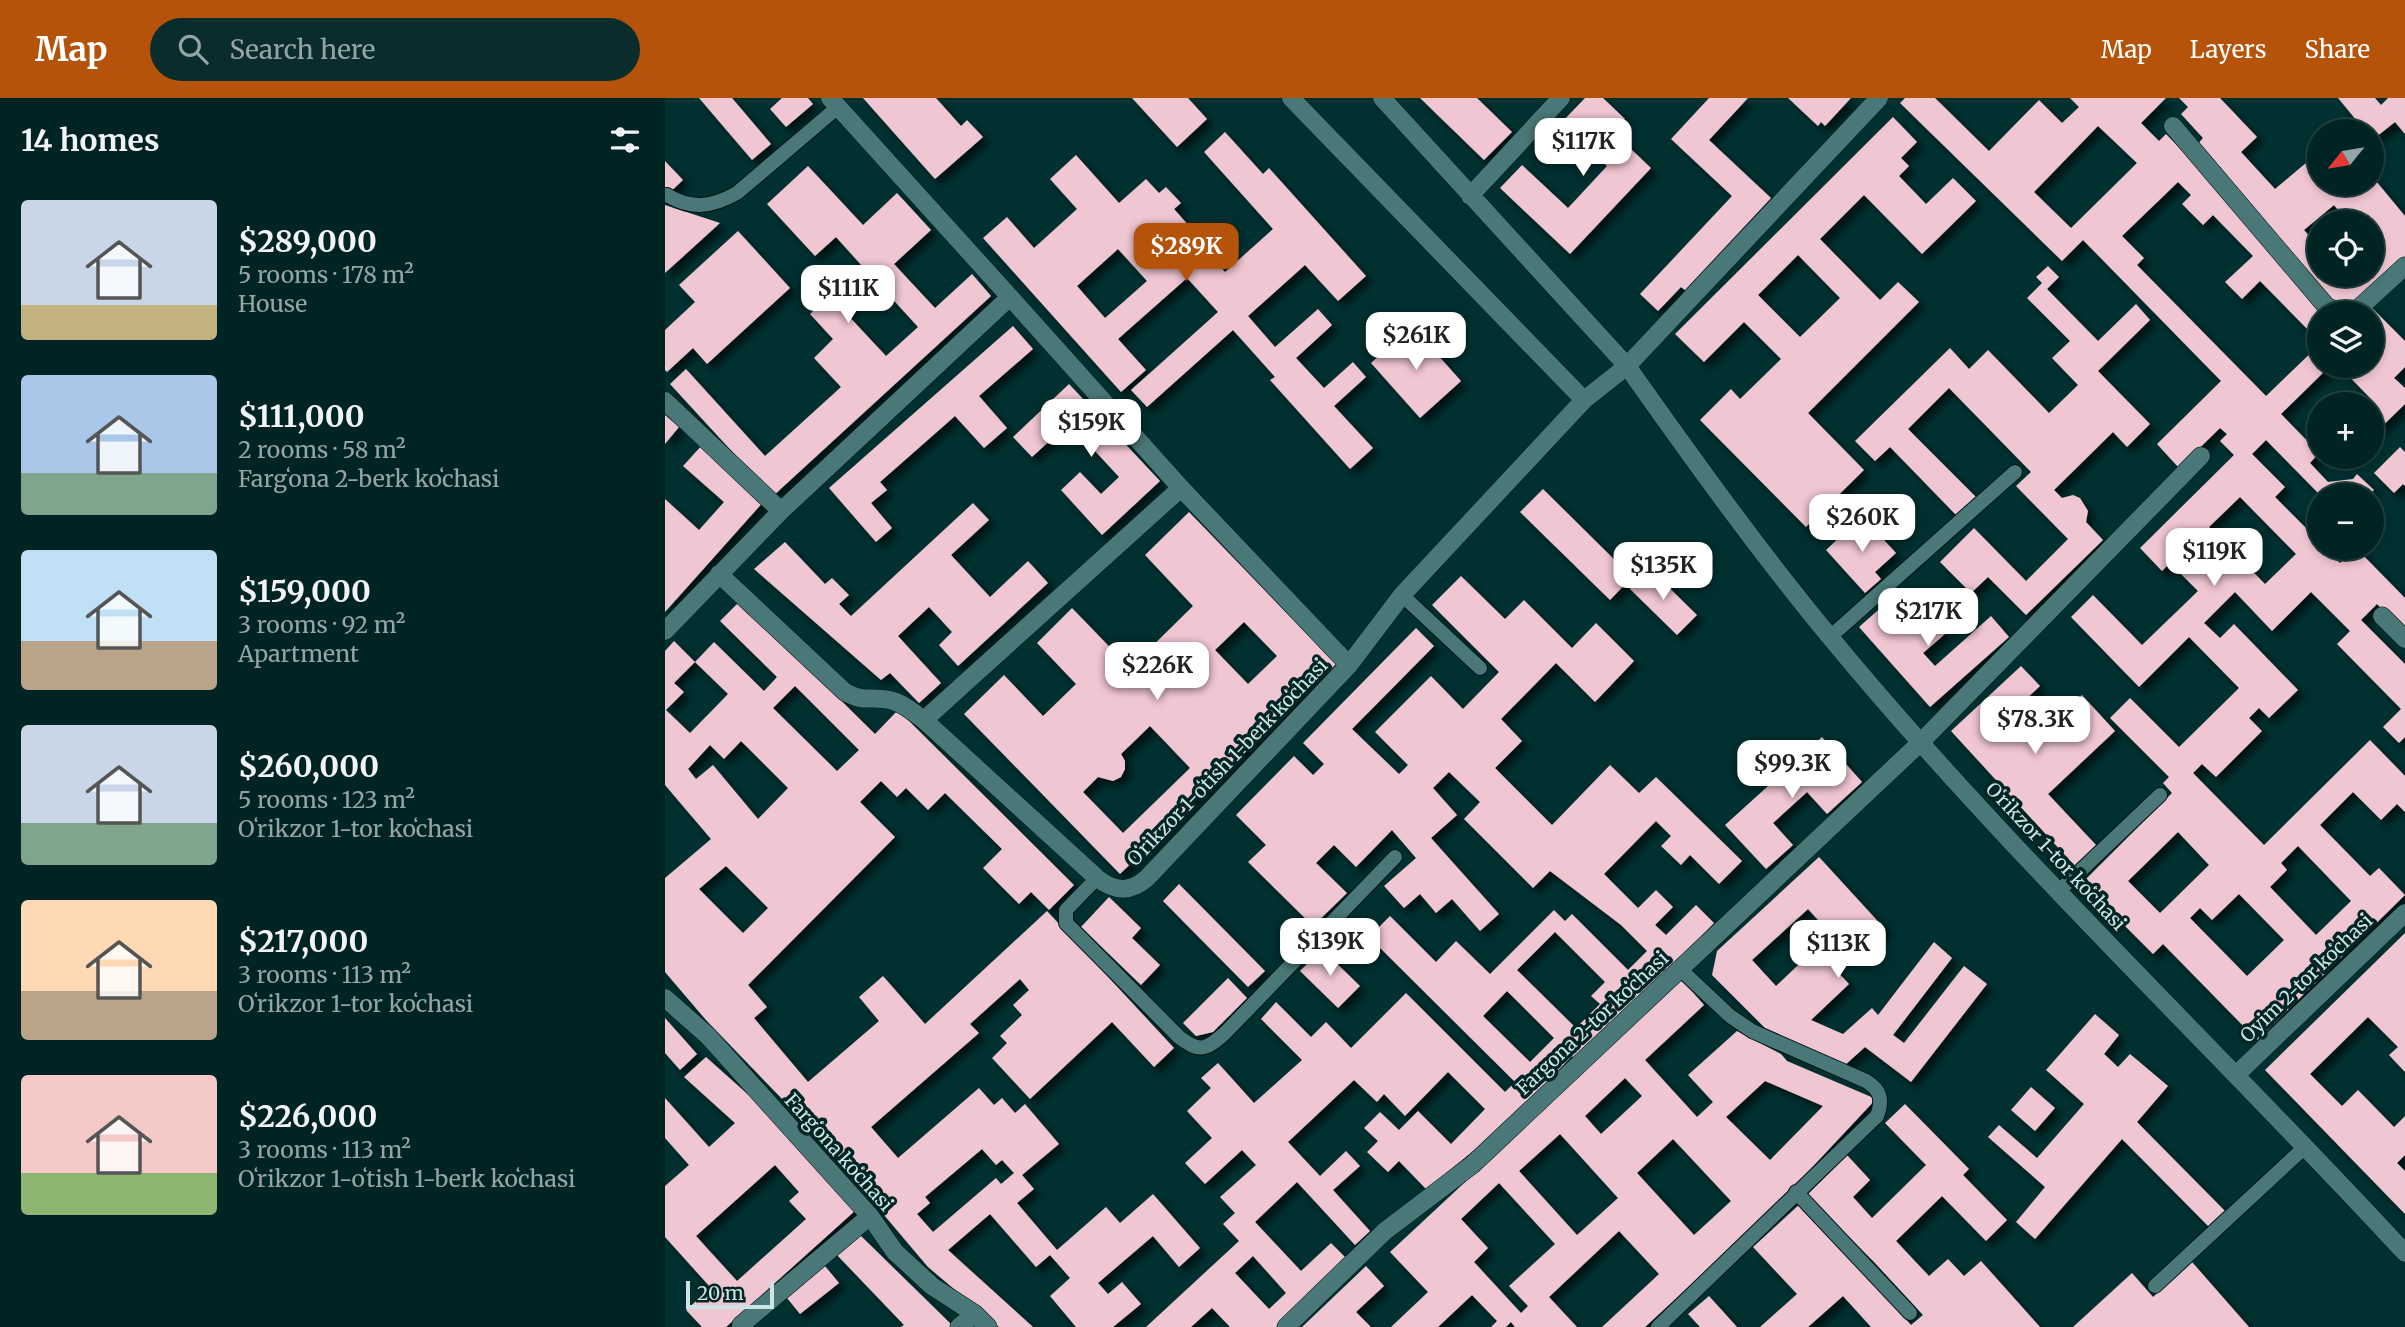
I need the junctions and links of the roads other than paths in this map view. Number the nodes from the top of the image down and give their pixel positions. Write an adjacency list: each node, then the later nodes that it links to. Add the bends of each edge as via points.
1 (1291, 98): 14 (street)
2 (1382, 98): 8 (street, Oʻrikzor 1-tor koʻchasi)
3 (1561, 98): 8 (street)
4 (1879, 98): 13 (street, Oʻrikzor 1-oʻtish 1-berk koʻchasi)
5 (834, 102): 7 (lane, via 725,200 709,205 681,204); 10 (street)
6 (2173, 126): 11 (street)
7 (667, 195)
8 (1470, 196): 13 (street, Oʻrikzor 1-tor koʻchasi)
9 (2405, 266): 12 (street)
10 (1010, 297): 18 (street); 19 (street)
11 (2322, 301)
12 (2367, 301)
13 (1627, 366): 14 (street, Oʻrikzor 1-oʻtish 1-berk koʻchasi); 24 (street, Oʻrikzor 1-tor koʻchasi, via 1723,501)
14 (1584, 400): 21 (street, Oʻrikzor 1-oʻtish 1-berk koʻchasi)
15 (665, 401): 19 (street)
16 (2201, 456): 29 (street, Fargona 2-tor koʻchasi)
17 (2015, 472): 24 (lane)
18 (1181, 488): 26 (street); 28 (street)
19 (781, 511): 20 (street)
20 (719, 574): 23 (street); 28 (street, Oʻrikzor 1-oʻtish 1-berk koʻchasi, via 845,692 866,700 902,704)
21 (1402, 595): 26 (street, Oʻrikzor 1-oʻtish 1-berk koʻchasi); 27 (lane)
22 (2382, 616): 25 (street)
23 (665, 631)
24 (1830, 637): 29 (street, Oʻrikzor 1-tor koʻchasi)
25 (2405, 639)
26 (1349, 665): 32 (street, Oʻrikzor 1-oʻtish 1-berk koʻchasi, via 1137,886 1120,890)
27 (1480, 668)
28 (924, 720): 32 (street, Oʻrikzor 1-oʻtish 1-berk koʻchasi)
29 (1921, 742): 33 (street, Oʻrikzor 1-tor koʻchasi); 35 (street, Fargona 2-tor koʻchasi)
30 (2160, 795): 33 (lane)
31 (1395, 857): 32 (lane, via 1225,1033 1201,1048 1179,1038 1066,923 1066,910)
32 (1097, 878)
33 (2059, 891): 37 (street, Oʻrikzor 1-tor koʻchasi)
34 (2405, 913): 37 (street, Oyim 2-tor koʻchasi)
35 (1680, 969): 39 (lane, via 1741,1025 1876,1087 1881,1105 1877,1116); 48 (street, Fargona 2-tor koʻchasi, via 1472,1165 1385,1231)
36 (665, 998): 40 (street, Fargʻona koʻchasi, via 708,1036)
37 (2237, 1074): 38 (street, Oʻrikzor 1-tor koʻchasi)
38 (2306, 1146): 41 (street, Oʻrikzor 1-tor koʻchasi); 42 (lane)
39 (1796, 1192): 43 (lane); 49 (lane)
40 (870, 1216): 44 (street, Fargʻona koʻchasi, via 895,1252 932,1286); 45 (street)
41 (2405, 1253)
42 (2155, 1286)
43 (1910, 1313)
44 (975, 1314): 46 (street); 47 (street, Fargʻona koʻchasi)
45 (741, 1325)
46 (959, 1327)
47 (988, 1327)
48 (1286, 1327)
49 (1658, 1327)

